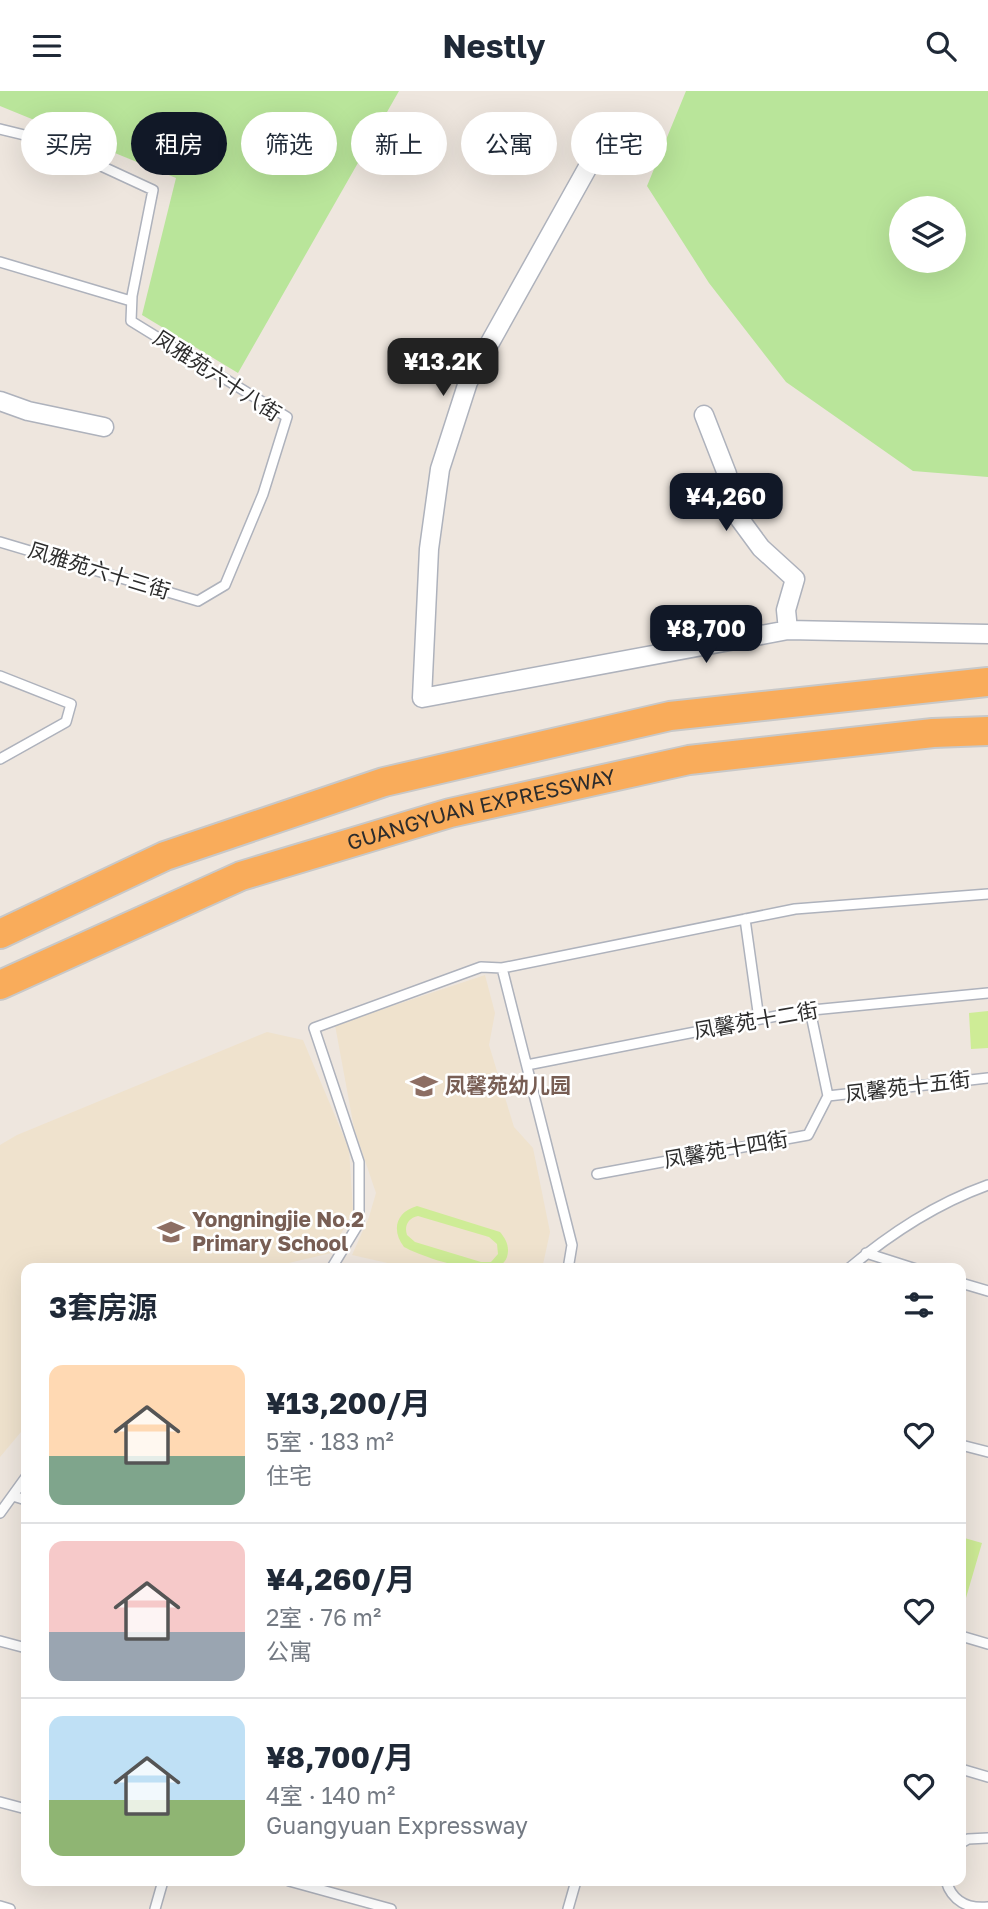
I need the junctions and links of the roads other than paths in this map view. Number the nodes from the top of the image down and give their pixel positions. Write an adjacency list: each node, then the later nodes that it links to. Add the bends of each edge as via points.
1 (0, 129): 4 (lane, via 45,140 153,190)
2 (584, 175): 10 (street, via 468,383 440,469 429,549 422,698)
3 (0, 262): 4 (lane)
4 (131, 301): 9 (lane, 凤雅苑六十八街, via 131,321 287,417 263,494 225,585)
5 (0, 401): 7 (street)
6 (704, 415): 10 (street, via 727,474 736,514 761,548 795,579 786,610)
7 (104, 427)
8 (0, 541): 9 (lane, 凤雅苑六十三街)
9 (198, 601)
10 (788, 630): 11 (street)
11 (988, 633)
12 (0, 676): 15 (lane, via 71,704 66,722)
13 (988, 682): 18 (highway, via 670,716 384,782 164,856)
14 (988, 731): 20 (highway, GUANGYUAN EXPRESSWAY, via 689,760 450,813 241,876)
15 (0, 759)
16 (988, 894): 17 (lane, via 795,909)
17 (745, 919): 19 (lane); 23 (lane)
18 (0, 934)
19 (502, 968): 24 (lane); 30 (lane, via 481,967 314,1028 359,1162 359,1223)
20 (0, 985)
21 (988, 993): 22 (lane, 凤馨苑十二街)
22 (810, 1010): 23 (lane, 凤馨苑十二街); 26 (lane)
23 (759, 1019): 24 (lane, 凤馨苑十二街)
24 (527, 1065): 31 (lane, via 572,1245)
25 (988, 1077): 26 (lane, 凤馨苑十五街)
26 (828, 1096): 27 (lane, 凤馨苑十四街, via 808,1135)
27 (597, 1174)
28 (988, 1185): 29 (lane, via 932,1209)
29 (866, 1253): 32 (lane); 33 (lane)
30 (335, 1263)
31 (569, 1263)
32 (855, 1263)
33 (897, 1263)
34 (966, 1284): 35 (lane)
35 (988, 1291)
36 (966, 1446): 37 (lane)
37 (988, 1453)
38 (21, 1484): 39 (lane)
39 (13, 1496): 40 (lane); 41 (lane)
40 (21, 1498)
41 (0, 1513)
42 (966, 1637): 44 (lane)
43 (0, 1641): 45 (lane)
44 (988, 1644)
45 (21, 1647)
46 (966, 1770): 47 (lane)
47 (988, 1777)
48 (0, 1802): 49 (lane)
49 (21, 1808)
50 (987, 1835): 51 (lane)
51 (966, 1840)
52 (162, 1886): 60 (lane)
53 (307, 1886): 61 (lane)
54 (575, 1886): 62 (lane)
55 (949, 1886): 58 (lane, via 955,1898)
56 (0, 1906): 59 (lane)
57 (988, 1907): 58 (lane)
58 (973, 1908)
59 (10, 1909)
60 (155, 1909)
61 (391, 1909)
62 (568, 1909)

